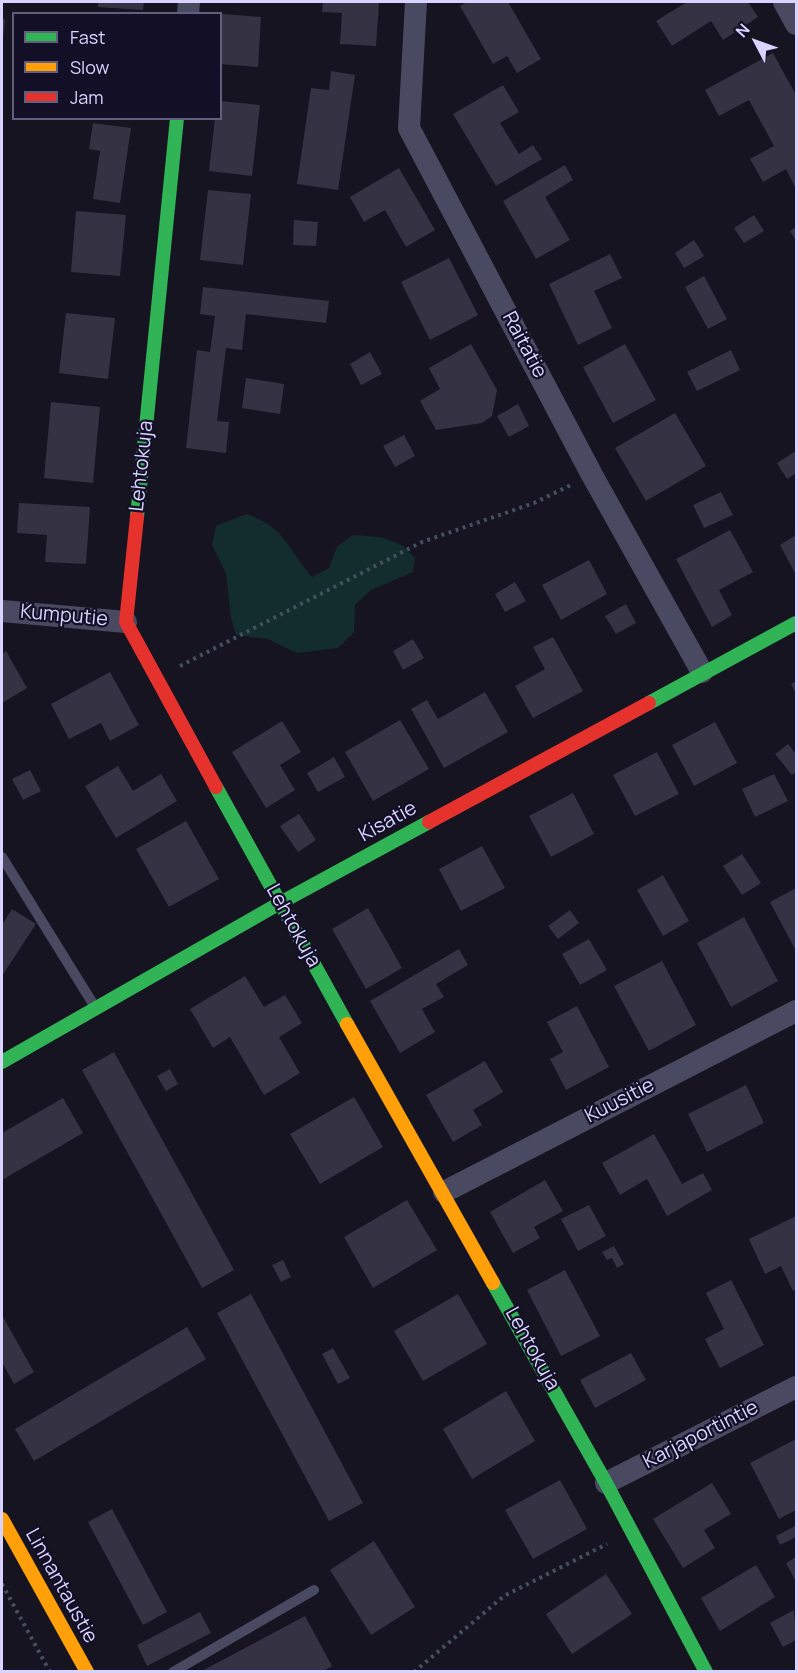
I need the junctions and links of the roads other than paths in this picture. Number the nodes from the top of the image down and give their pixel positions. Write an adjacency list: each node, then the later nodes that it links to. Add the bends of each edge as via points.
1 (416, 2): 8 (street, Raitatie, via 409,128 592,475)
2 (784, 2): 3 (street)
3 (796, 24)
4 (177, 120): 6 (street, Lehtokuja)
5 (2, 611): 6 (street, Kumputie)
6 (126, 622): 10 (street, Lehtokuja)
7 (796, 623): 8 (street, Kisatie)
8 (702, 672): 10 (street, Kisatie)
9 (2, 857): 11 (lane)
10 (280, 903): 11 (street, Kisatie); 14 (street, Lehtokuja)
11 (95, 1007): 13 (street, Kisatie)
12 (796, 1011): 14 (street, Kuusitie)
13 (2, 1062)
14 (444, 1192): 16 (street, Lehtokuja)
15 (796, 1387): 16 (street, Karjaportintie)
16 (606, 1483): 21 (street, Lehtokuja)
17 (2, 1519): 19 (street, Linnantaustie)
18 (314, 1590): 20 (lane)
19 (87, 1671)
20 (173, 1671)
21 (706, 1671)

